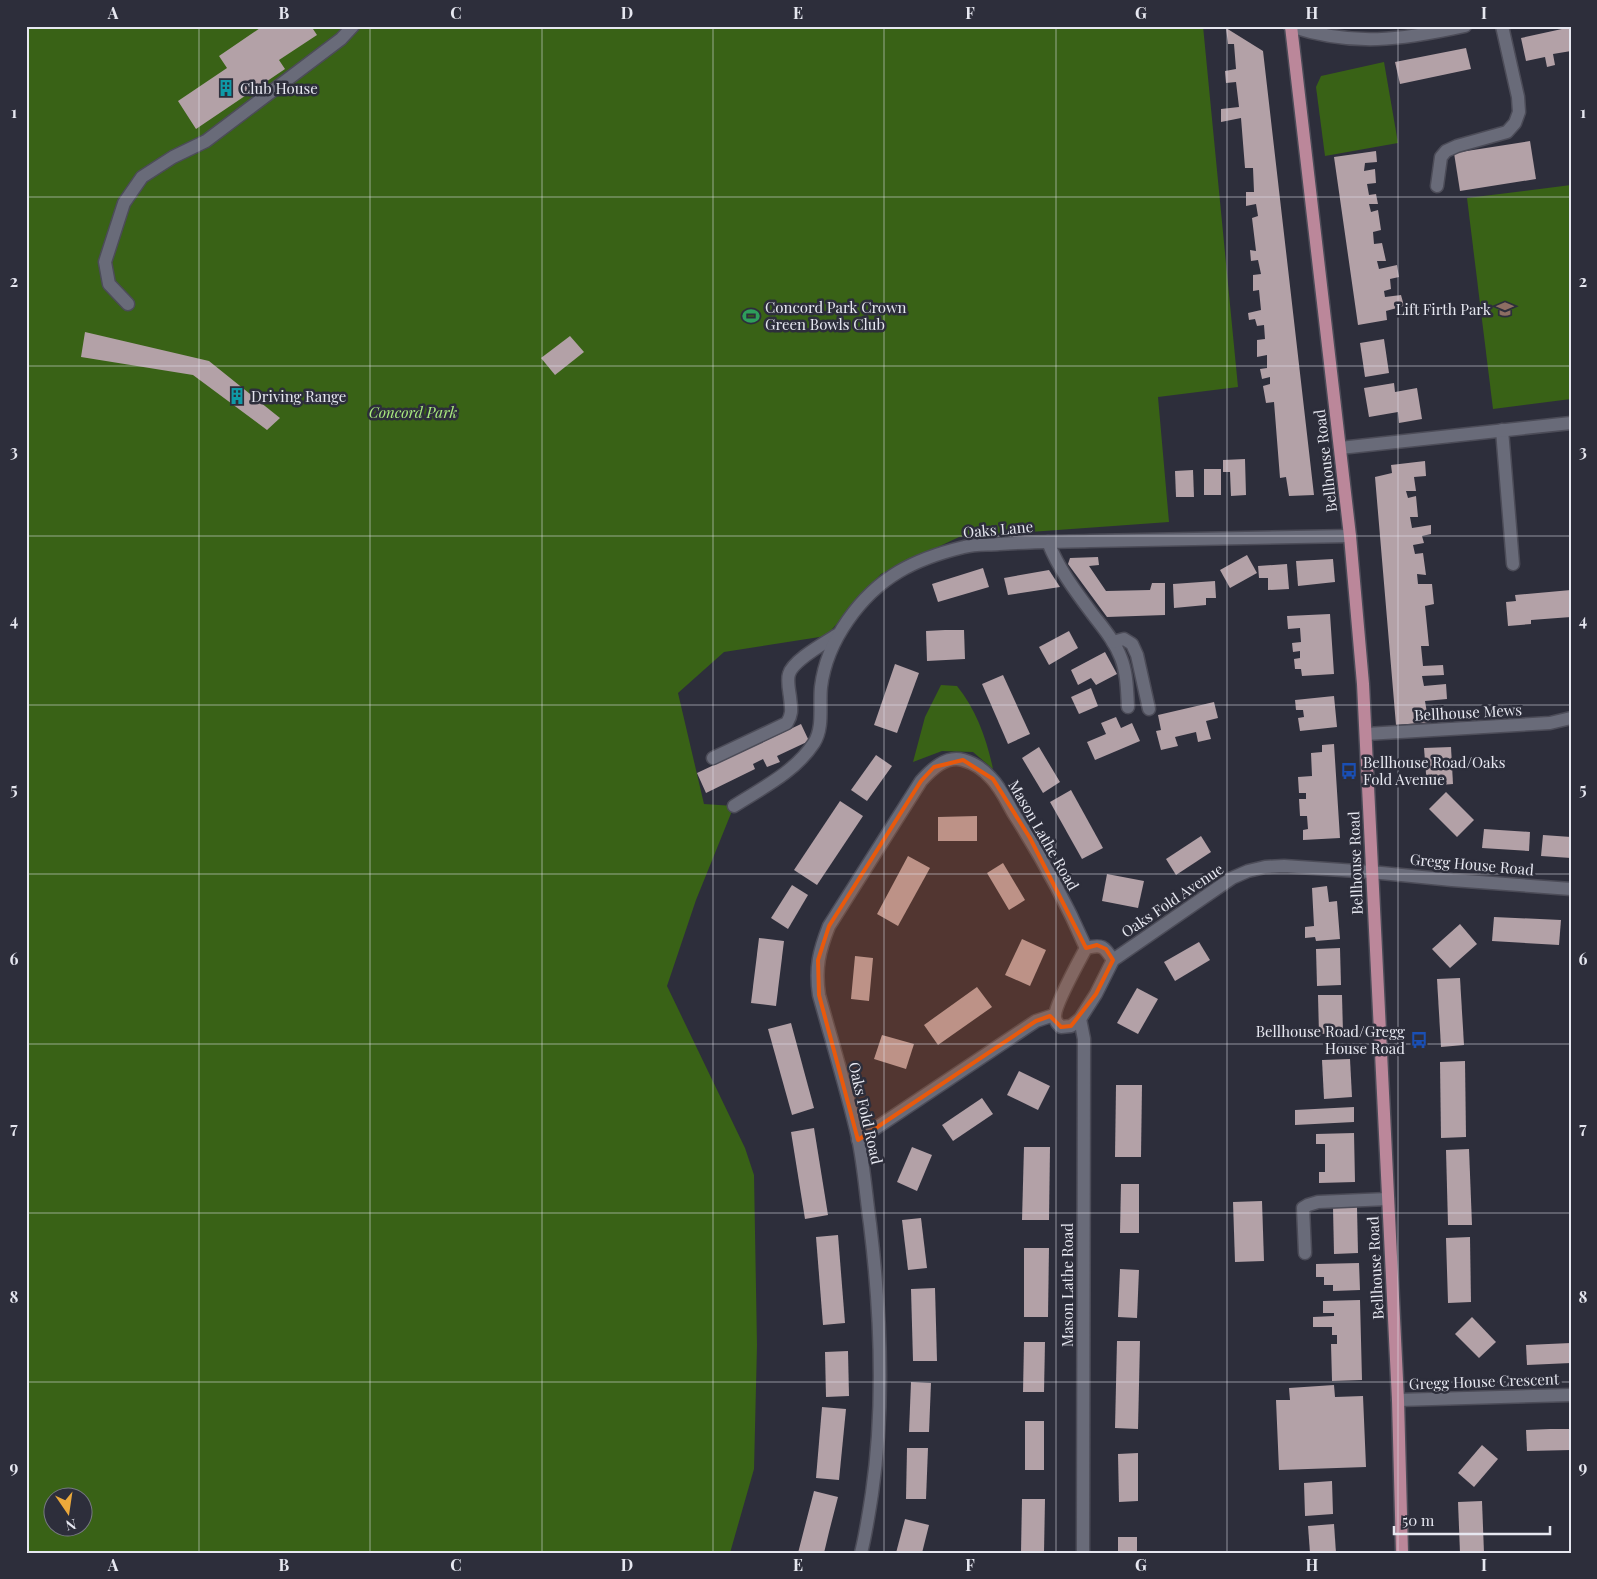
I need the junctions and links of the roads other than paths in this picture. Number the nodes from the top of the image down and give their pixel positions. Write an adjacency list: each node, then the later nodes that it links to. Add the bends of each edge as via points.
1 (353, 26): 6 (street, via 341,39 206,141 142,177 124,203 104,262 108,284)
2 (1291, 26): 3 (street, via 1340,38 1369,40 1408,37); 9 (main road, Bellhouse Road)
3 (1465, 26)
4 (1502, 26): 5 (street, via 1520,112 1507,132 1446,151 1441,157)
5 (1437, 186)
6 (128, 304)
7 (1571, 423): 8 (street)
8 (1502, 430): 9 (street); 12 (street)
9 (1340, 448): 10 (main road, Bellhouse Road)
10 (1350, 536): 11 (street, Oaks Lane); 18 (main road, Bellhouse Road)
11 (1048, 542): 13 (street, Oaks Lane, via 966,546 894,573 874,589); 14 (street, Oaks Lane, via 1060,569)
12 (1513, 564)
13 (839, 634): 19 (street, via 793,667 789,674 792,714 787,722); 21 (street, Oaks Lane, via 825,663 820,727 815,742 781,776)
14 (1113, 642): 15 (street, Oaks Lane, via 1126,677); 16 (street, via 1124,639 1132,644)
15 (1128, 707)
16 (1149, 709)
17 (1571, 718): 18 (street, Bellhouse Mews, via 1550,723)
18 (1366, 734): 22 (main road, Bellhouse Road)
19 (713, 758)
20 (954, 759): 24 (street, Mason Lathe Road, via 979,767 993,779 1030,838); 28 (street, Oaks Fold Road, via 934,767 921,781 829,926 820,952 816,978 819,995)
21 (734, 806)
22 (1371, 872): 23 (street, Gregg House Road); 25 (street, Oaks Fold Avenue, via 1284,866 1248,871 1232,878); 29 (main road, Bellhouse Road)
23 (1571, 889)
24 (1086, 948): 25 (street, via 1097,945 1106,949); 26 (street)
25 (1112, 960): 27 (street)
26 (1054, 1015): 27 (street, via 1061,1027 1071,1026); 28 (street, via 1036,1021)
27 (1080, 1018): 34 (street, Mason Lathe Road, via 1084,1039)
28 (858, 1140): 33 (street, Oaks Fold Road, via 876,1279 880,1403 875,1473)
29 (1388, 1199): 30 (street, via 1318,1202 1303,1208); 32 (main road, Bellhouse Road)
30 (1305, 1253)
31 (1571, 1395): 32 (street, Gregg House Crescent)
32 (1398, 1400): 35 (main road, Bellhouse Road)
33 (861, 1553)
34 (1083, 1553)
35 (1402, 1553)

